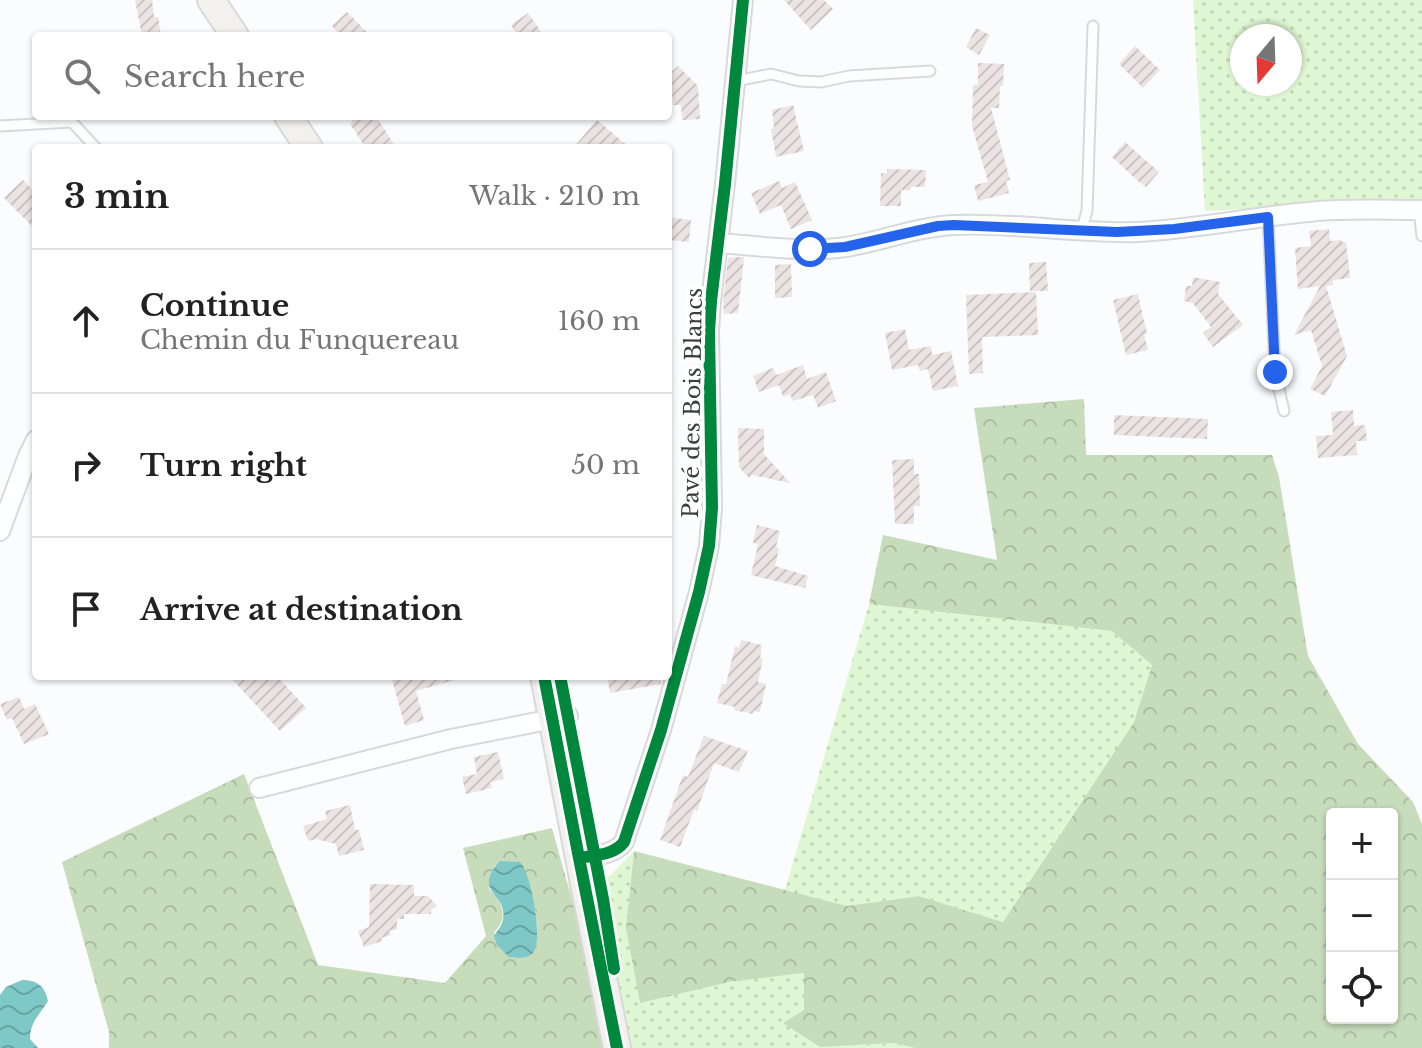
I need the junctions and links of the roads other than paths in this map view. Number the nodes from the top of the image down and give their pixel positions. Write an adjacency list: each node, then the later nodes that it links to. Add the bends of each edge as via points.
1 (211, 0): 4 (main road)
2 (743, 0): 6 (street, Pavé des Bois Blancs)
3 (1093, 26): 13 (lane, via 1087,211)
4 (232, 32)
5 (930, 71): 6 (lane, via 821,82 771,74)
6 (736, 81): 15 (street, Pavé des Bois Blancs)
7 (291, 120): 10 (main road)
8 (0, 126): 9 (lane, via 72,122)
9 (92, 144)
10 (306, 144)
11 (1421, 210): 12 (street); 14 (lane)
12 (1268, 217): 13 (street, via 1154,231); 16 (lane, via 1275,372)
13 (1081, 232): 15 (street, via 954,225 826,249)
14 (1422, 236)
15 (719, 243): 23 (street, Pavé des Bois Blancs, via 709,331 712,508 704,571 624,842 618,849)
16 (1284, 411)
17 (32, 448): 18 (street)
18 (0, 529)
19 (546, 680): 21 (main road)
20 (560, 680): 21 (main road)
21 (560, 718): 22 (street, via 451,739); 23 (main road)
22 (259, 788)
23 (586, 857): 24 (main road); 25 (main road)
24 (617, 1048)
25 (626, 1048)

